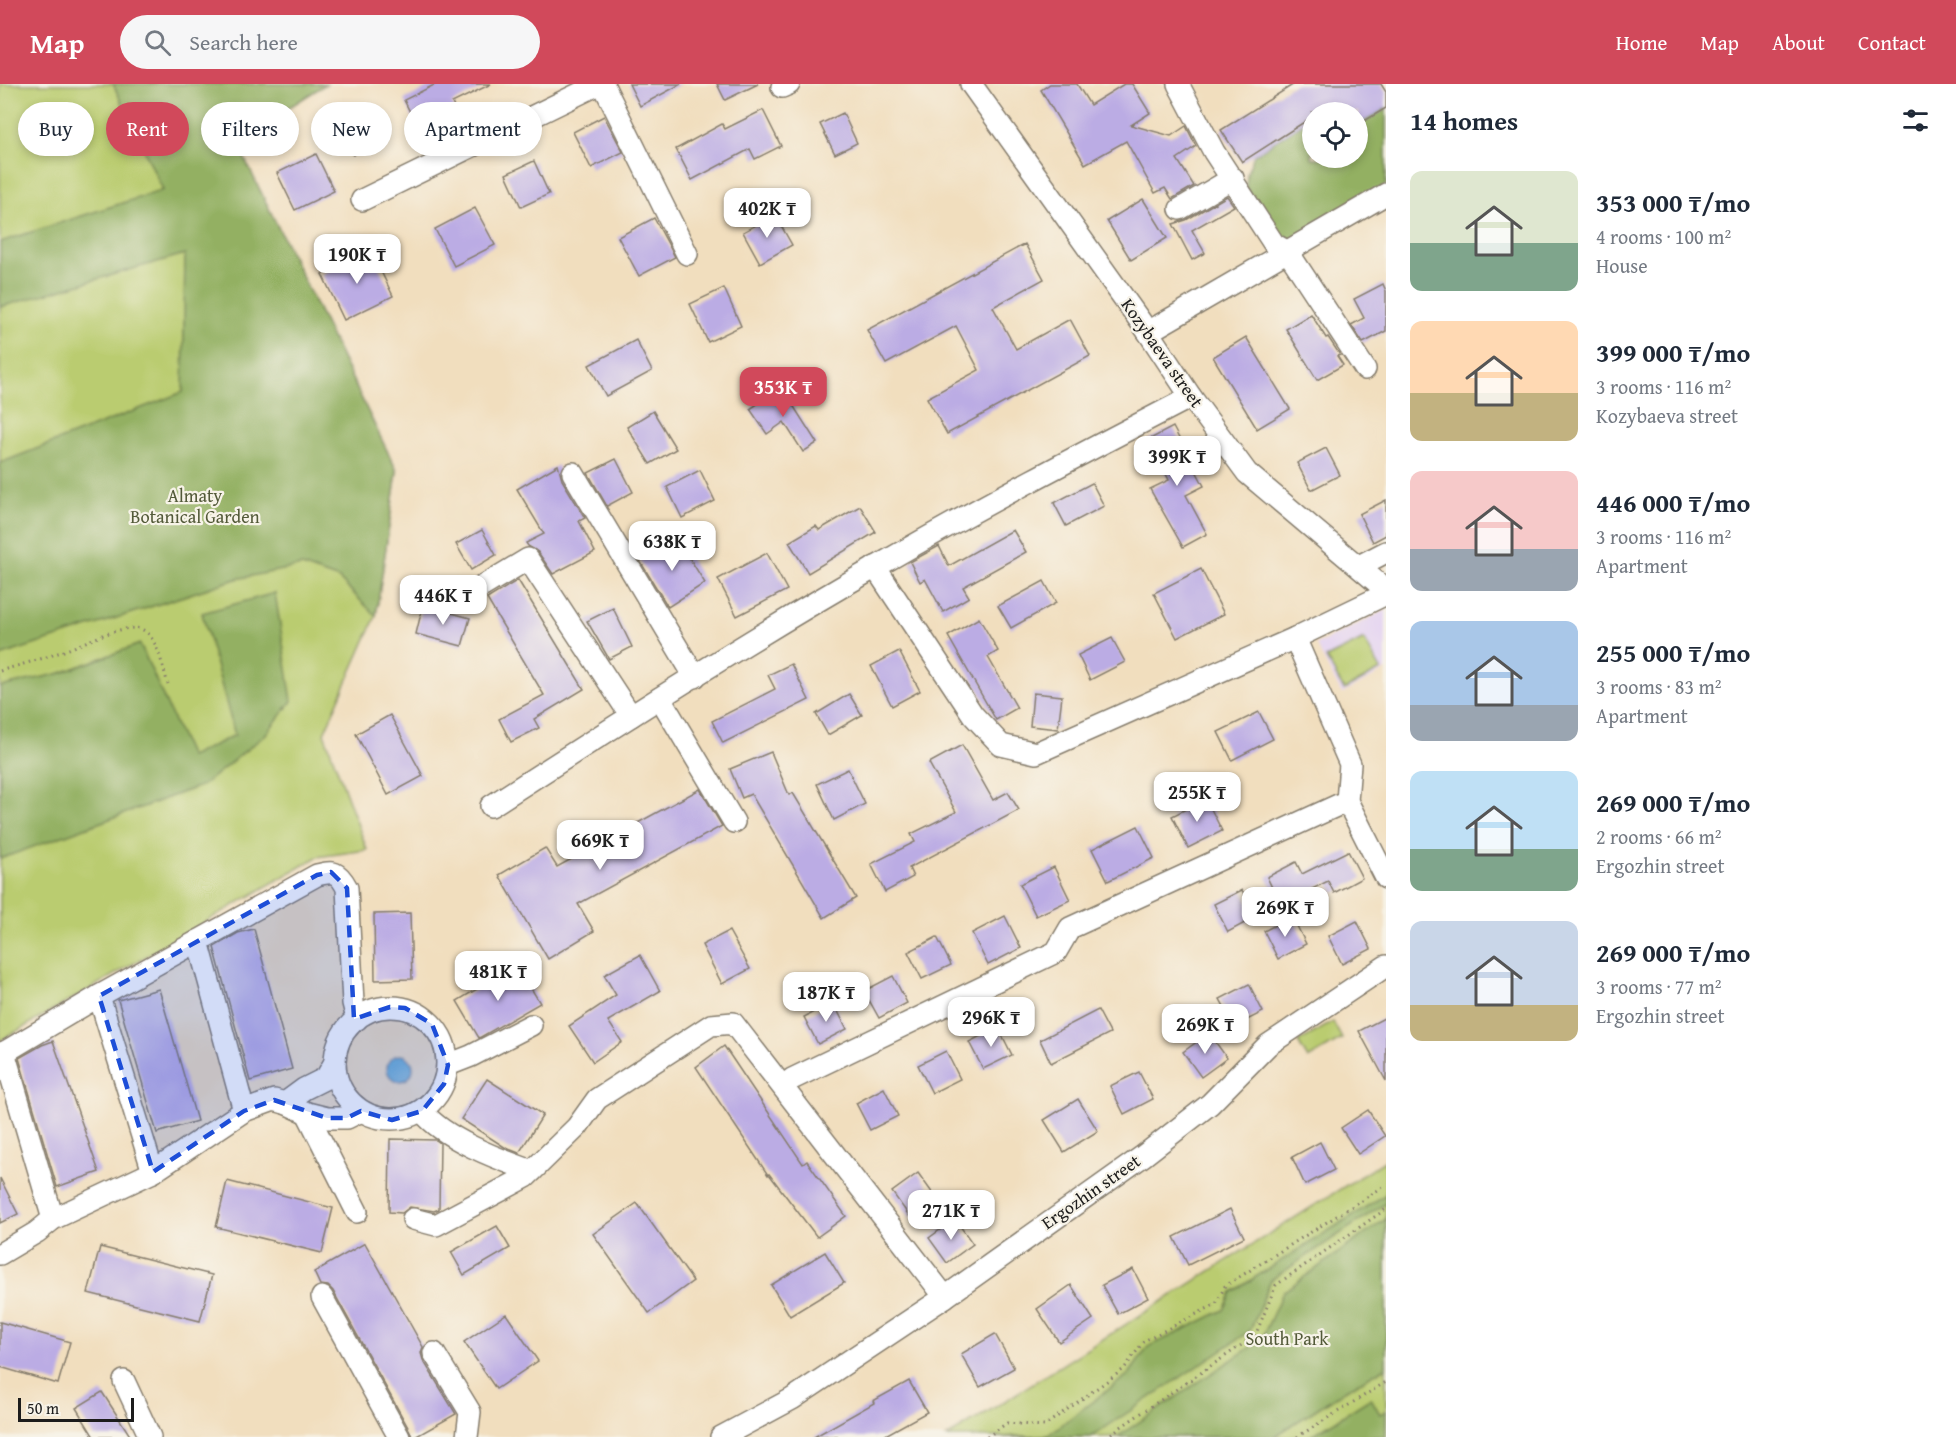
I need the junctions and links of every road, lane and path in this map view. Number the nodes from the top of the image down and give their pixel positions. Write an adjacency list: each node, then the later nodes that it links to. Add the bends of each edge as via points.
1 (601, 84): 6 (street); 9 (street)
2 (971, 84): 10 (street, Kozybaeva street)
3 (1178, 84): 4 (street, via 1214,152)
4 (1233, 178): 7 (street); 8 (street, via 1274,244)
5 (1386, 194): 8 (street)
6 (362, 200)
7 (1180, 209)
8 (1288, 252): 10 (street); 11 (street)
9 (687, 254)
10 (1148, 332): 12 (street, Kozybaeva street)
11 (1365, 369)
12 (1191, 397): 15 (street, Kozybaeva street, via 1247,473); 16 (street)
13 (573, 473): 21 (street)
14 (1386, 552): 15 (street)
15 (1359, 566): 18 (street, Kozybaeva street)
16 (875, 567): 19 (street, via 973,715 1001,746 1036,753); 21 (street)
17 (483, 586): 24 (street, via 528,559)
18 (1386, 592): 19 (street)
19 (1294, 638): 25 (street, via 1350,764)
20 (0, 671): 22 (path, via 131,628 143,630 152,638)
21 (695, 677): 23 (street)
22 (168, 684)
23 (660, 698): 24 (street); 27 (street)
24 (631, 716): 26 (street)
25 (1347, 801): 28 (street); 37 (street, via 1070,928 1056,952)
26 (491, 806)
27 (734, 822)
28 (1386, 878)
29 (198, 941): 31 (street); 32 (street, via 317,875 331,872 341,876 346,888); 39 (street)
30 (1386, 966): 52 (street, Ergozhin street, via 1268,1045 1210,1104)
31 (99, 996): 34 (street); 44 (street)
32 (357, 1019): 35 (street, via 341,1037); 36 (street, via 374,1009 390,1007 420,1014 441,1037)
33 (531, 1025): 36 (street)
34 (2, 1053): 48 (street)
35 (335, 1062): 38 (street, via 326,1078); 40 (street, via 341,1090)
36 (448, 1065): 41 (street, via 444,1084)
37 (792, 1079)
38 (285, 1103): 39 (street, via 274,1100); 42 (street)
39 (244, 1111): 44 (street)
40 (361, 1111): 41 (street, via 392,1120); 42 (street, via 347,1118)
41 (422, 1111): 43 (street, via 432,1123 495,1158)
42 (307, 1113): 47 (street)
43 (532, 1171): 49 (street, via 436,1225); 52 (street, via 577,1128 597,1099 711,1025 733,1023)
44 (153, 1172): 48 (street)
45 (1386, 1185): 60 (path, via 1226,1286 1216,1304 1144,1341 1124,1369 1044,1426 1007,1423)
46 (1386, 1209): 61 (path, via 1276,1285 1255,1336)
47 (357, 1212)
48 (53, 1219): 50 (street)
49 (413, 1219)
50 (0, 1254)
51 (321, 1297): 57 (street)
52 (945, 1297): 59 (street, Ergozhin street, via 792,1399)
53 (434, 1353): 58 (street, via 470,1412)
54 (124, 1381): 56 (street)
55 (1386, 1382): 62 (path)
56 (150, 1437)
57 (399, 1437)
58 (467, 1437)
59 (721, 1437)
60 (987, 1437)
61 (1106, 1437)
62 (1297, 1437)

